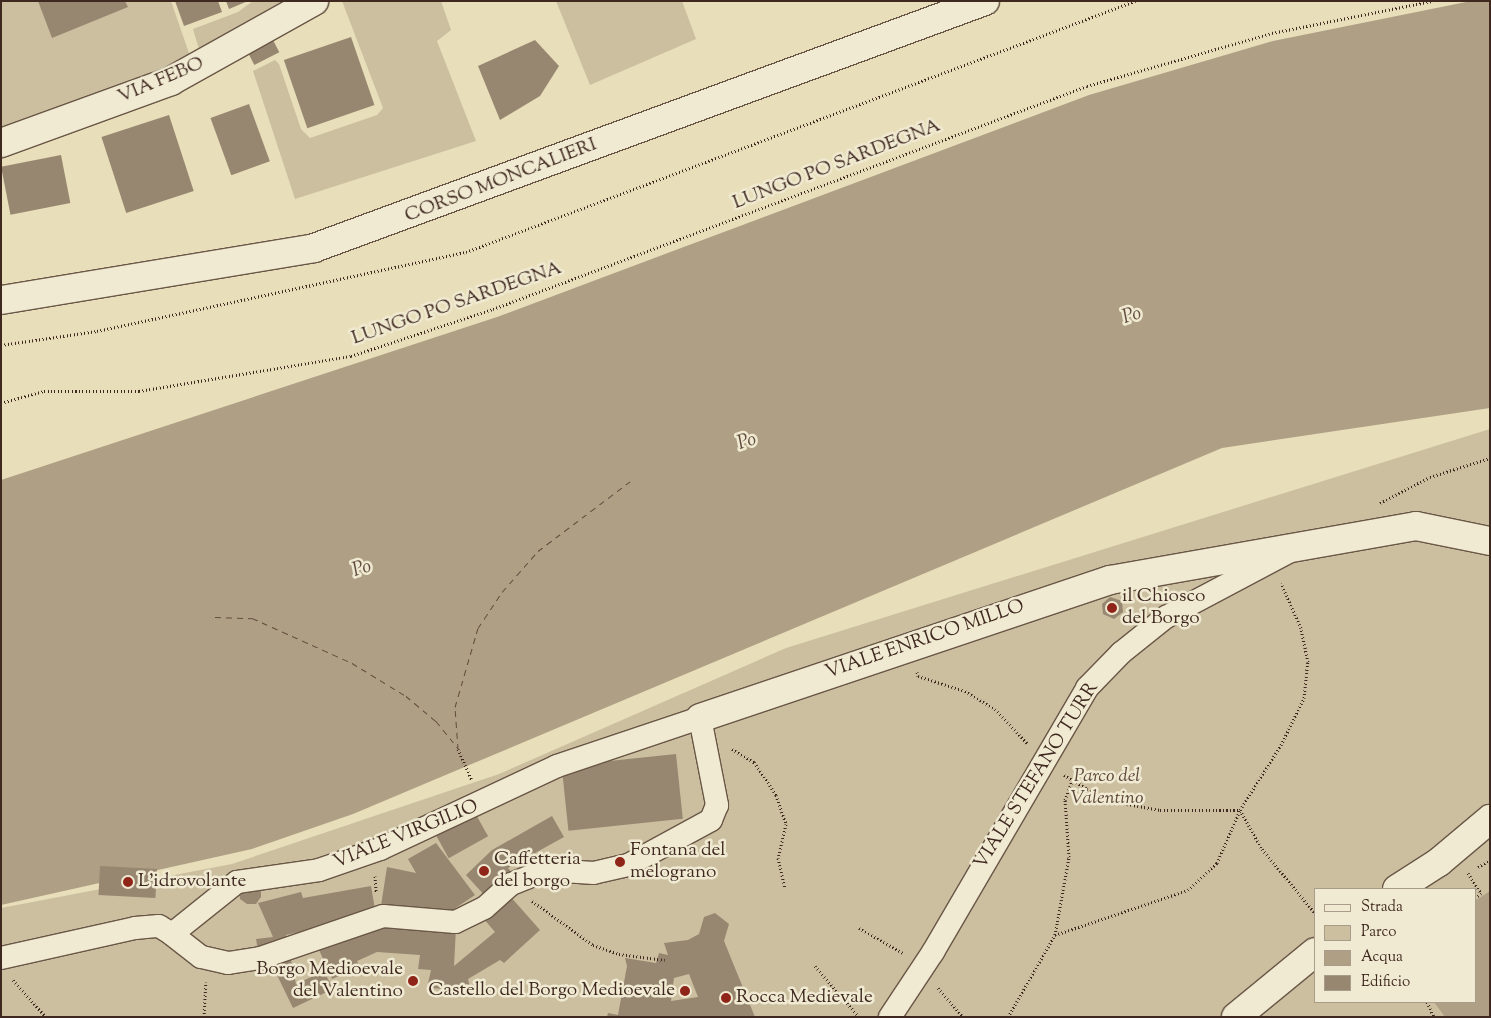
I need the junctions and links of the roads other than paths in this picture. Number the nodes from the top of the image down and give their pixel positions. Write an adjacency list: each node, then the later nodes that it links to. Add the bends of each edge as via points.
1 (314, 1): 3 (street, VIA FEBO, via 171,81)
2 (985, 1): 4 (street, CORSO MONCALIERI, via 314,248)
3 (1, 143)
4 (1, 300)
5 (1490, 541): 6 (street, VIALE STEFANO TURR, via 1416,526)
6 (1301, 545): 7 (street, VIALE ENRICO MILLO, via 1110,580 909,645); 14 (street, VIALE STEFANO TURR, via 1166,617 1121,653 1088,688 933,952)
7 (700, 718): 8 (street, VIALE ENRICO MILLO); 11 (street, via 717,805 711,820 628,865 594,873 546,870 511,884 477,913 455,922 384,916 260,958 218,961 185,948)
8 (557, 766): 11 (street, VIALE VIRGILIO, via 380,849 319,870 237,882)
9 (1490, 820): 10 (street, via 1439,862)
10 (1399, 888)
11 (172, 934): 13 (street, via 159,926 135,928)
12 (1314, 953): 15 (street)
13 (4, 966)
14 (890, 1017)
15 (1236, 1017)

